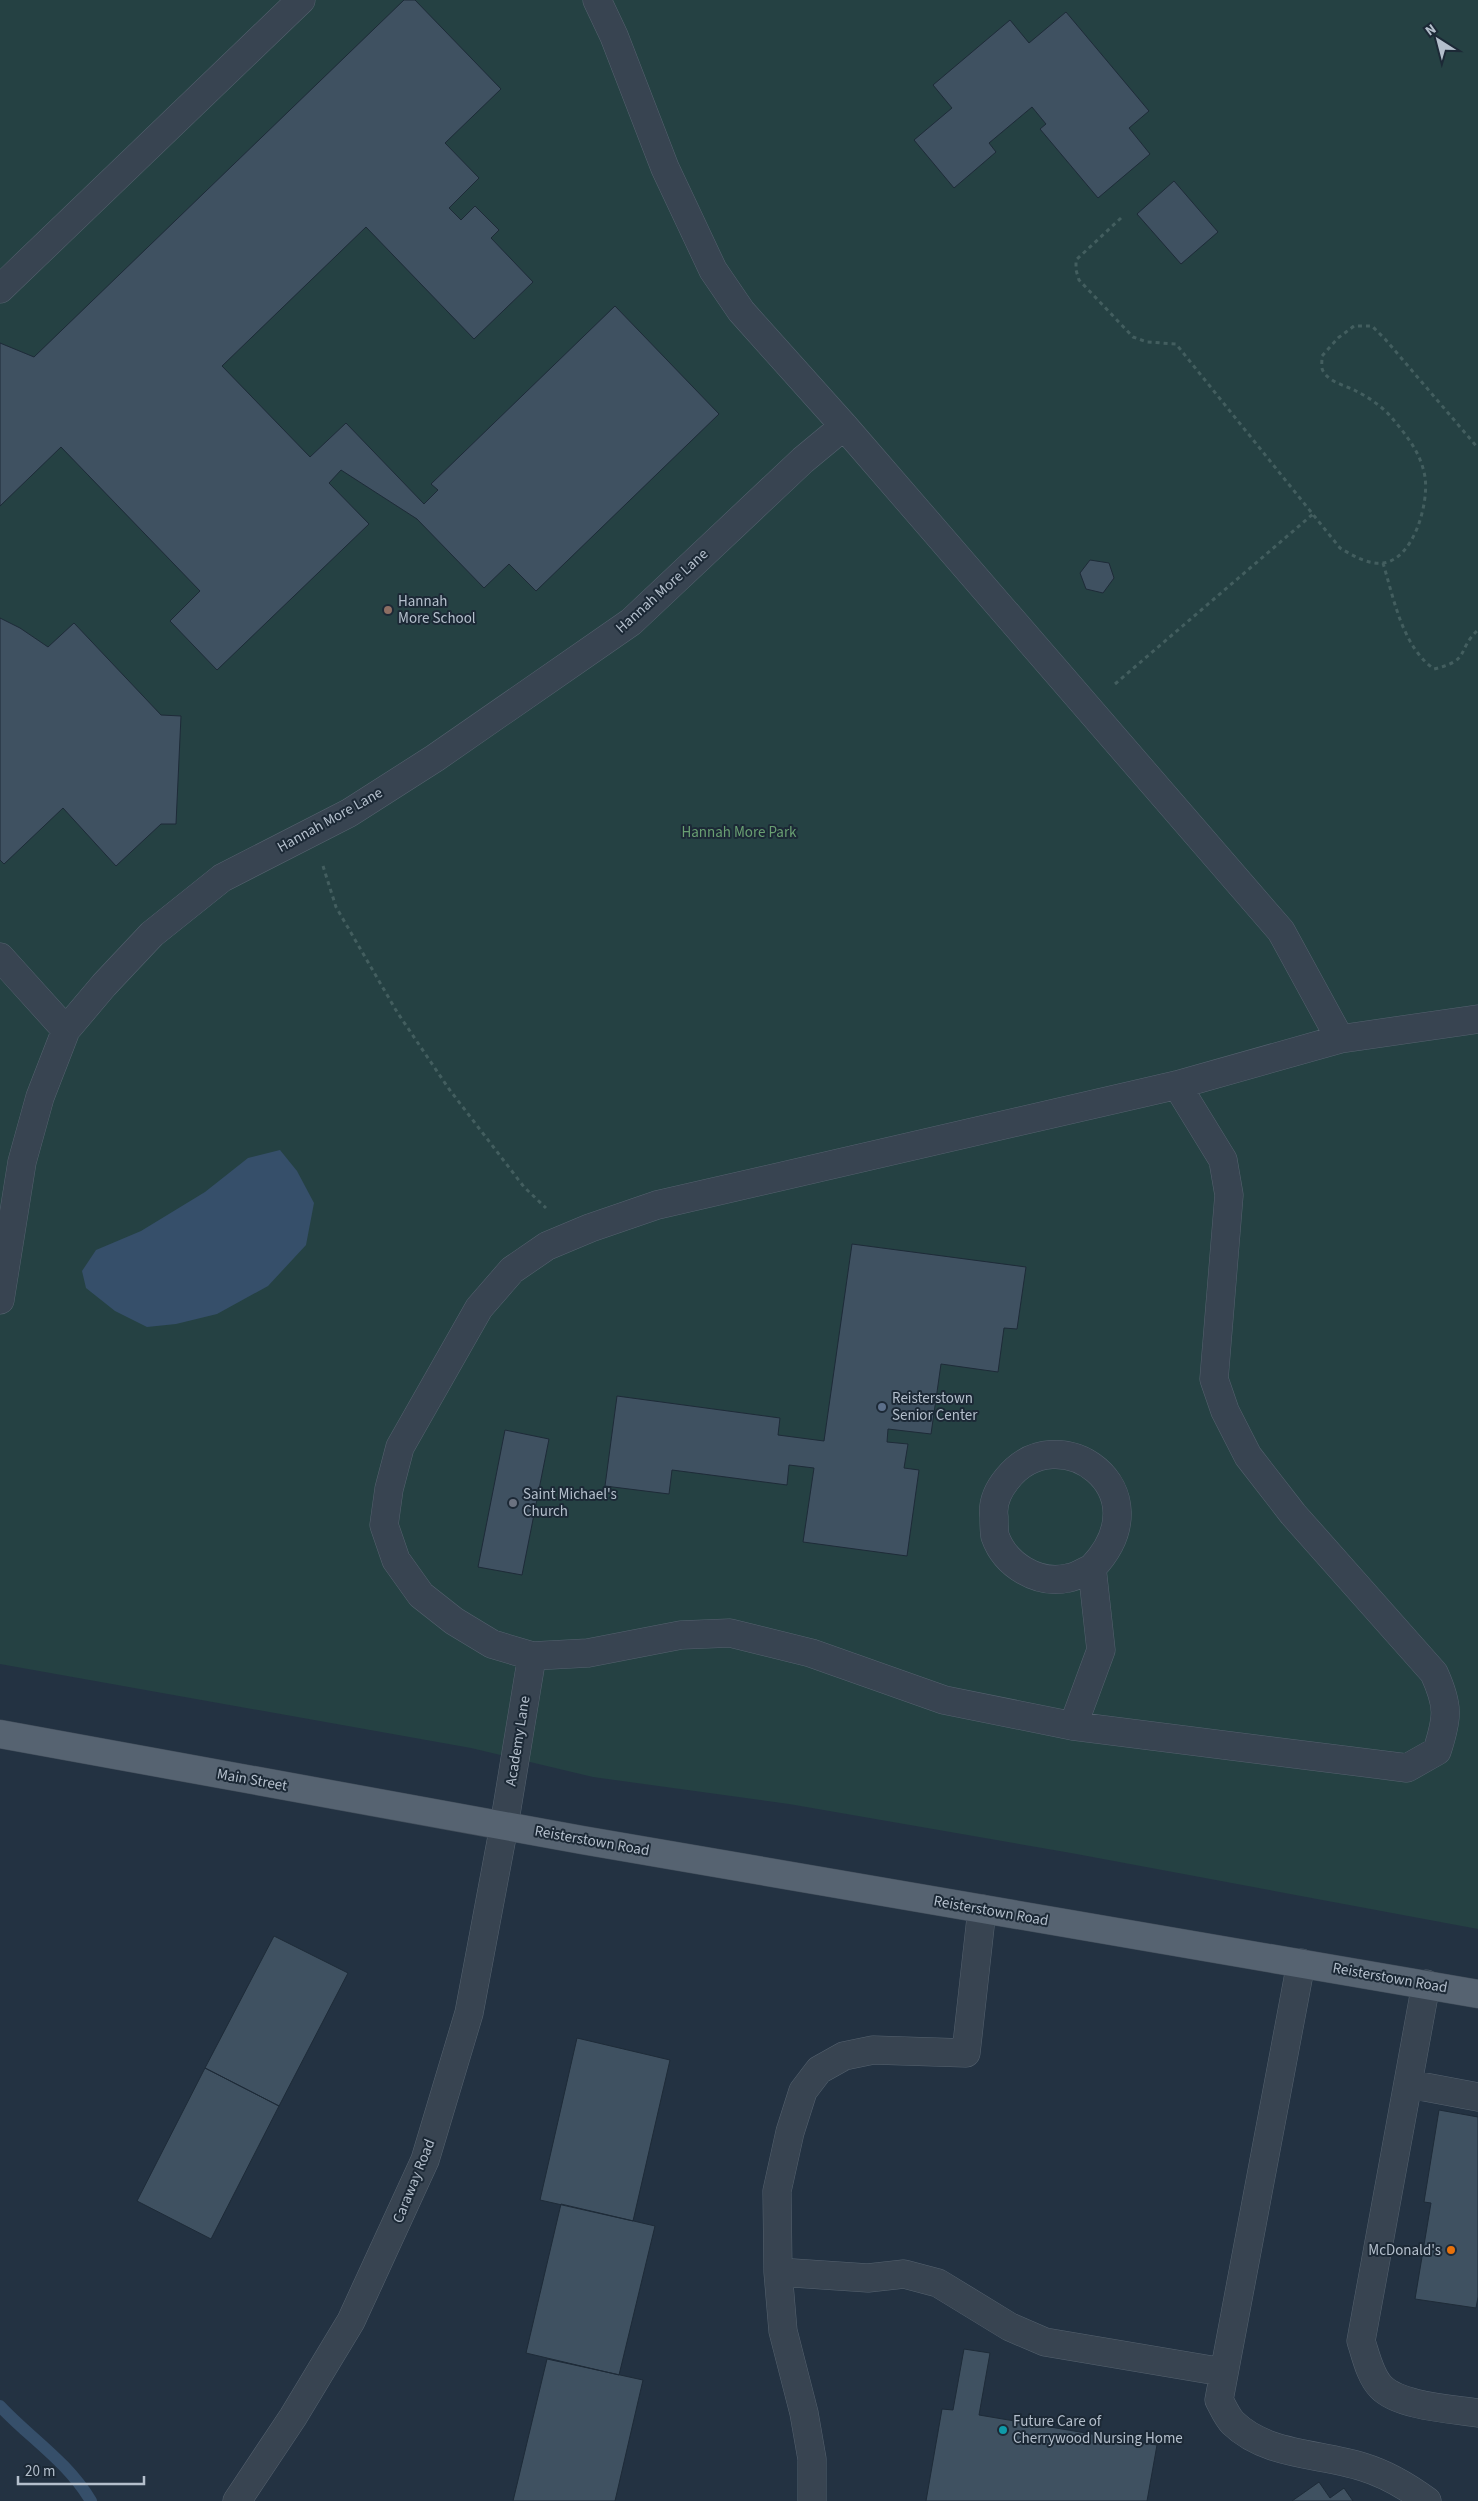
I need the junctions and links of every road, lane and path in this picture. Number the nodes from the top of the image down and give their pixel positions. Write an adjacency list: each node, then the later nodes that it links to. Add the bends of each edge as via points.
1 (301, 0): 4 (street)
2 (597, 0): 5 (street, via 665,168 713,270 741,311)
3 (1121, 218): 7 (path, via 1076,260 1079,280 1133,337 1147,342 1176,344)
4 (0, 289)
5 (844, 426): 10 (street); 11 (street, Hannah More Lane, via 803,460 631,622 435,758 349,813)
6 (1478, 448): 8 (path, via 1372,326 1354,326 1322,356 1323,370 1332,380 1388,412 1415,446 1425,478 1422,514 1411,542 1399,556)
7 (1313, 514): 8 (path, via 1340,548 1358,558); 10 (path)
8 (1383, 563): 9 (path, via 1401,621 1422,660 1434,669 1453,665)
9 (1478, 630)
10 (1088, 707): 15 (street, via 1282,931)
11 (312, 831): 14 (street, Hannah More Lane, via 222,878 152,934); 17 (path, via 336,907 397,1012 449,1089 524,1187)
12 (0, 957): 14 (street)
13 (1478, 1019): 15 (street)
14 (66, 1030): 18 (street, Hannah More Lane, via 40,1097 22,1162)
15 (1340, 1039): 16 (street)
16 (1177, 1084): 17 (street, via 656,1205); 21 (street, via 1223,1160 1229,1195 1214,1379 1225,1411 1248,1456 1287,1506 1434,1673 1445,1698 1446,1725 1437,1751 1407,1768)
17 (574, 1234): 20 (street, via 547,1246 512,1270 479,1308 400,1447 384,1525 396,1560 421,1595 454,1621 492,1644)
18 (0, 1300)
19 (1092, 1568): 19 (street, via 1106,1554 1116,1532 1118,1509 1111,1488 1100,1472 1084,1460 1062,1454 1034,1458 1014,1470 1000,1488 993,1509 995,1535 1005,1555 1024,1571 1045,1579 1068,1578); 21 (street, via 1101,1650)
20 (532, 1656): 21 (street, via 588,1653 681,1635 730,1632 811,1652 944,1700); 23 (street, Academy Lane)
21 (1073, 1726)
22 (0, 1734): 23 (main road, Main Street)
23 (504, 1826): 24 (main road, Reisterstown Road); 33 (street, Caraway Road, via 469,2013 425,2160 351,2321)
24 (982, 1909): 25 (main road, Reisterstown Road); 30 (street, via 966,2053 873,2050 844,2056 819,2070 803,2092 777,2191)
25 (1301, 1963): 26 (main road, Reisterstown Road); 31 (street)
26 (1426, 1984): 27 (main road, Reisterstown Road); 28 (street)
27 (1478, 1994)
28 (1409, 2084): 29 (street); 32 (street, via 1361,2341 1380,2387 1398,2399)
29 (1478, 2097)
30 (778, 2272): 31 (street, via 868,2278 904,2274 938,2283 1010,2327 1045,2342); 34 (street, via 783,2331 804,2412 812,2459)
31 (1223, 2372): 35 (street, via 1218,2400 1232,2422 1247,2434 1270,2446 1364,2467 1409,2487)
32 (1478, 2413)
33 (237, 2501)
34 (812, 2501)
35 (1427, 2501)

